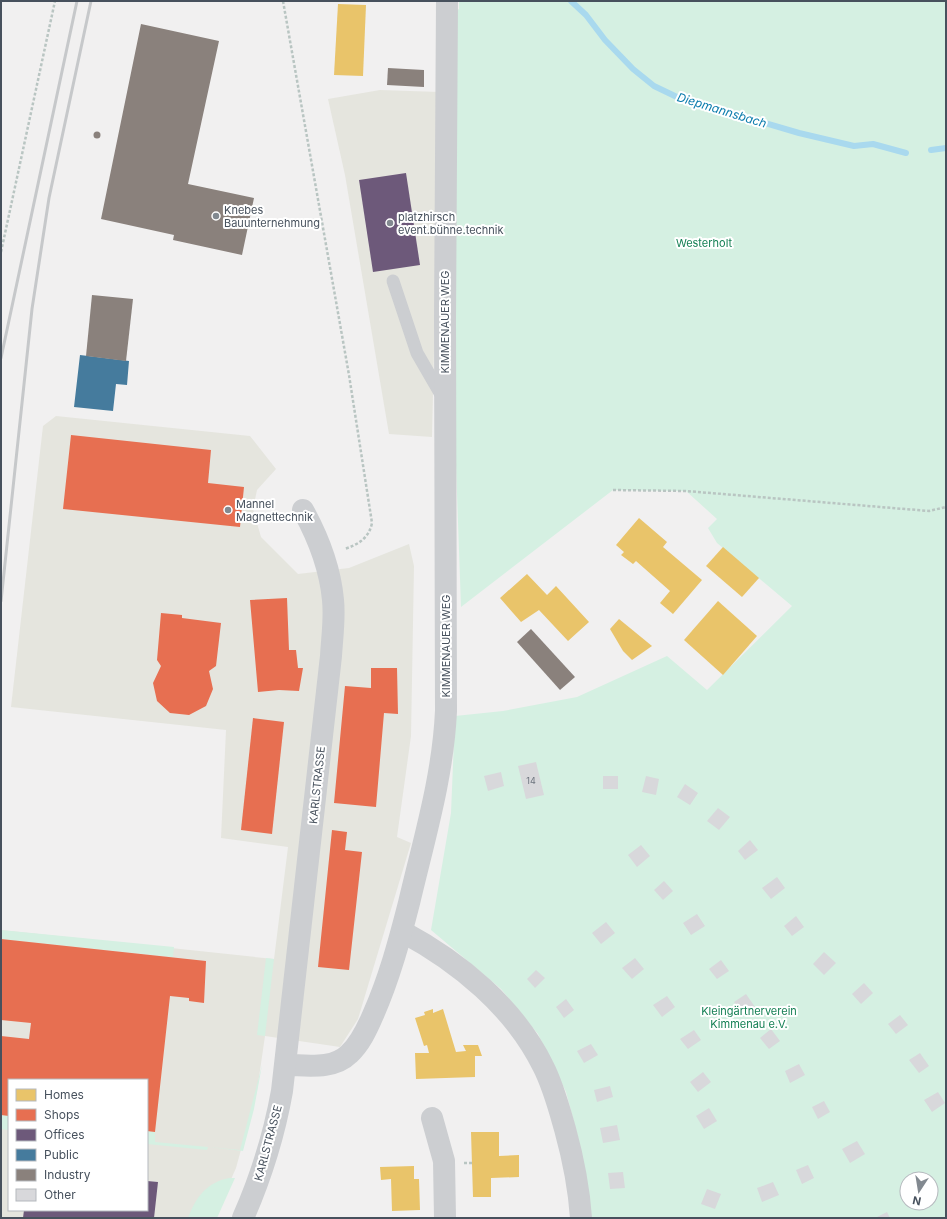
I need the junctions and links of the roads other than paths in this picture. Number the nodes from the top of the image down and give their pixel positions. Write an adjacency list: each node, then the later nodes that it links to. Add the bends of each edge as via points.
1 (447, 1): 3 (street, KIMMENAUER WEG)
2 (393, 281): 3 (lane, via 417,353)
3 (445, 402): 5 (street, KIMMENAUER WEG, via 444,745 428,828)
4 (303, 510): 6 (street, KARLSTRASSE, via 325,556 333,601 332,656)
5 (403, 932): 6 (street, via 384,990 366,1030 349,1054 330,1064); 10 (street, via 440,954 479,984 513,1021 538,1055 553,1091 568,1141 580,1198)
6 (286, 1065): 8 (street, KARLSTRASSE, via 270,1147)
7 (432, 1118): 9 (street, via 444,1161)
8 (243, 1218)
9 (445, 1218)
10 (581, 1218)

